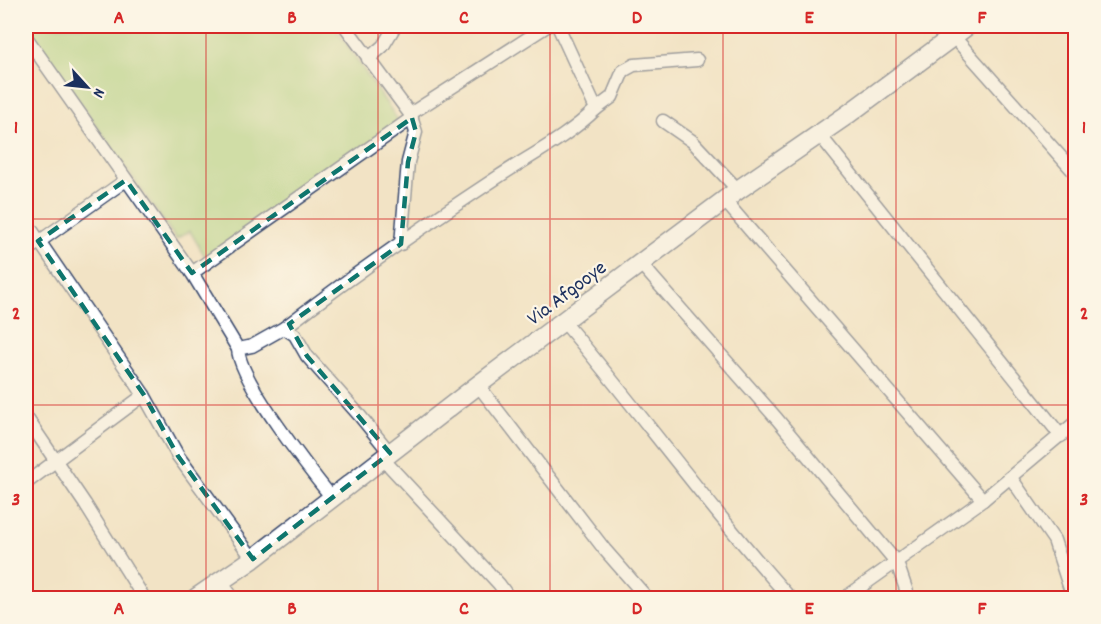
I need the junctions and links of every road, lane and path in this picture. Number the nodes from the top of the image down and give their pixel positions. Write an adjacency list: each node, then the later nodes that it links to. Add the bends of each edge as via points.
1 (345, 26): 7 (street)
2 (395, 26): 7 (street, via 383,46)
3 (547, 26): 10 (street)
4 (558, 26): 9 (street)
5 (956, 29): 12 (main road, Via Afgooye); 13 (street)
6 (26, 36): 14 (street)
7 (368, 59): 10 (street)
8 (697, 60): 9 (street, via 634,65 623,71 612,98)
9 (596, 109): 18 (street, via 562,139)
10 (411, 116): 18 (street, via 416,132 408,162); 21 (street)
11 (663, 121): 15 (street, via 692,141)
12 (819, 134): 15 (main road, Via Afgooye); 29 (street)
13 (1076, 174)
14 (126, 180): 17 (street); 21 (street)
15 (732, 196): 20 (main road, Via Afgooye); 35 (street)
16 (26, 222): 17 (street)
17 (38, 241): 19 (street); 26 (street)
18 (401, 244): 23 (street)
19 (26, 251)
20 (641, 264): 22 (main road, Via Afgooye); 37 (street)
21 (192, 273): 24 (street)
22 (564, 322): 25 (main road, Via Afgooye); 44 (street, via 622,390 737,540)
23 (284, 328): 24 (street, via 252,346); 30 (street, via 295,335 307,356 360,416)
24 (238, 349): 34 (street, via 240,365 253,388)
25 (477, 385): 30 (main road, Via Afgooye); 43 (street)
26 (144, 395): 31 (street); 36 (street, via 178,456)
27 (26, 417): 31 (street)
28 (1076, 422): 29 (street)
29 (1061, 436): 32 (street)
30 (386, 456): 34 (main road, Via Afgooye); 42 (street)
31 (56, 462): 33 (street); 39 (street)
32 (1011, 478): 35 (street); 47 (street, via 1054,540)
33 (26, 483)
34 (333, 499): 36 (main road, Via Afgooye)
35 (983, 500): 37 (street)
36 (253, 559): 38 (main road, Via Afgooye)
37 (897, 563): 45 (street); 46 (street)
38 (220, 581): 40 (main road, Via Afgooye); 41 (street)
39 (144, 598)
40 (196, 598)
41 (233, 598)
42 (509, 598)
43 (647, 598)
44 (790, 598)
45 (845, 598)
46 (909, 598)
47 (1073, 598)

